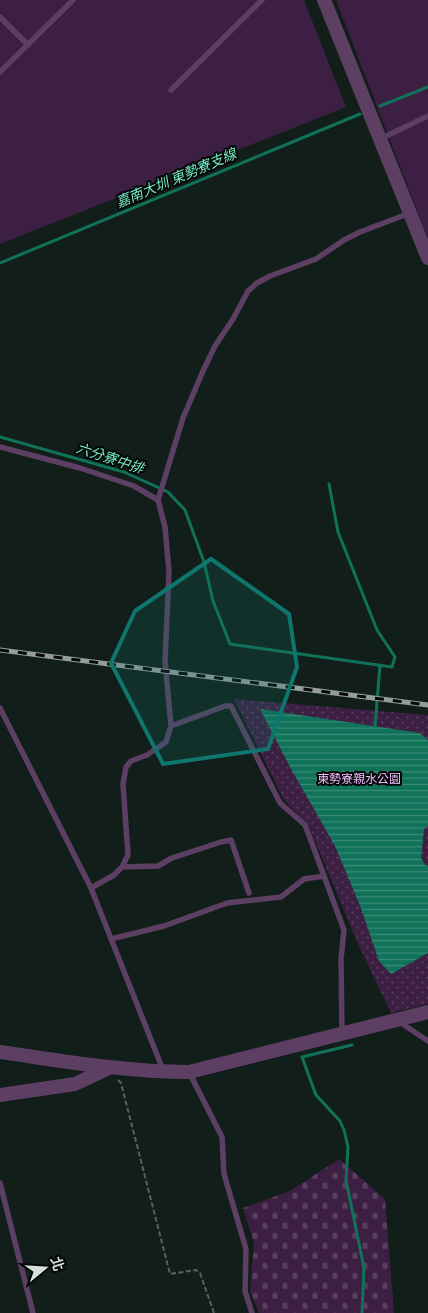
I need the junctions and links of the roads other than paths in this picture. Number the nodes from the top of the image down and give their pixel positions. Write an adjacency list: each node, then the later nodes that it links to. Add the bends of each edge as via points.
1 (73, 0): 5 (lane)
2 (262, 0): 7 (lane)
3 (324, 0): 9 (street)
4 (0, 17): 5 (lane)
5 (28, 45): 6 (lane)
6 (0, 72)
7 (171, 90)
8 (428, 116): 9 (lane)
9 (380, 139): 10 (street)
10 (410, 213): 11 (street); 13 (lane, via 360,232 316,259 270,276 248,291 203,370 183,418)
11 (428, 258)
12 (0, 447): 13 (lane, via 80,468)
13 (159, 498): 15 (lane, via 170,572 165,662)
14 (0, 708): 18 (lane)
15 (171, 726): 16 (lane, via 166,742 126,767 123,784 128,855); 17 (lane, via 231,706 280,803 305,824)
16 (122, 867): 18 (lane, via 108,880); 19 (lane, via 158,866 172,858 231,840)
17 (324, 876): 20 (lane, via 304,879 281,897 226,904 164,926); 23 (lane, via 344,930)
18 (91, 888): 20 (lane)
19 (248, 893)
20 (111, 939): 27 (lane)
21 (428, 1012): 22 (street)
22 (397, 1020): 23 (street); 24 (lane)
23 (342, 1034): 28 (street)
24 (428, 1041)
25 (0, 1052): 26 (street)
26 (109, 1068): 27 (street); 29 (street, via 75,1084)
27 (164, 1072): 28 (street)
28 (189, 1072): 32 (lane, via 222,1137 224,1174 246,1248 245,1291)
29 (0, 1095)
30 (0, 1183): 31 (lane)
31 (33, 1313)
32 (252, 1313)

